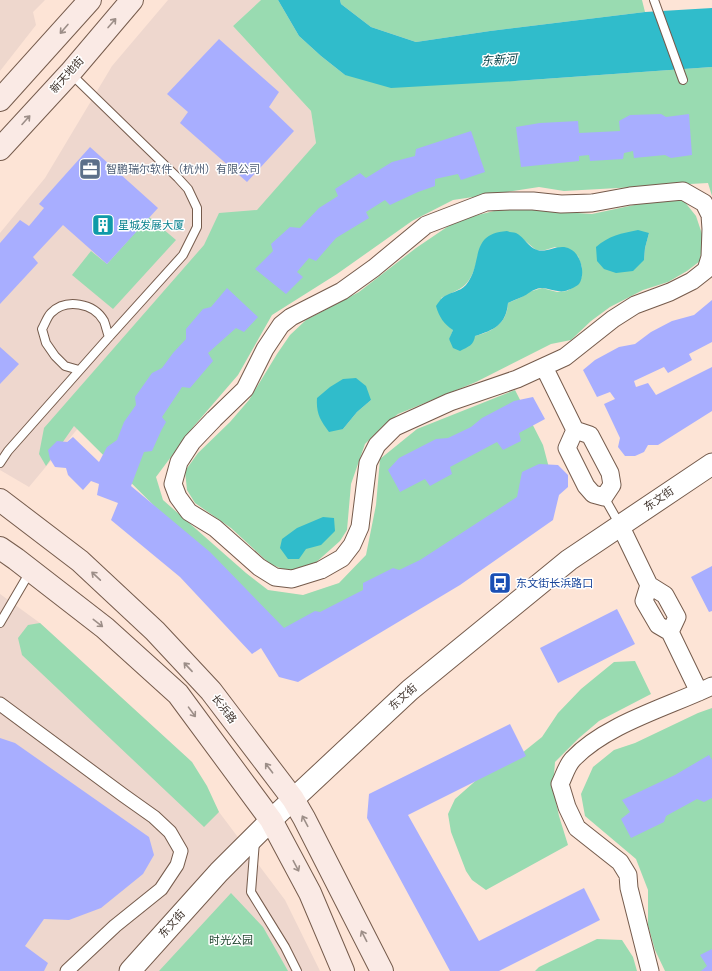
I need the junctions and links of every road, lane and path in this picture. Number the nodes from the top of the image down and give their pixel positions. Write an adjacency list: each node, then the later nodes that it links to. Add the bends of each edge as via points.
1 (90, 0): 6 (main road, one-way to 6)
2 (132, 0): 4 (main road, 新天地街, one-way to 2)
3 (654, 0): 5 (lane)
4 (70, 72): 7 (main road, 新天地街, one-way to 4); 8 (lane, via 178,178 188,189 197,208 197,227 183,254)
5 (683, 80)
6 (0, 100)
7 (0, 149)
8 (109, 336): 10 (lane); 10 (lane, via 104,320 92,309 78,304 64,304 51,313 42,329 46,343 65,366)
9 (544, 367): 9 (street, via 565,357 635,305 670,292 692,281 706,270 710,257 711,229 710,215 704,202 683,191 592,203 486,202 426,224 342,291 291,317 281,325 265,349 245,389 192,442 180,462 173,484 178,497 189,512 215,528 258,567 275,577 292,580 321,570 342,558 352,545 360,527 368,463 377,445 395,427 450,402); 11 (street)
10 (79, 370): 12 (lane)
11 (575, 430): 14 (street, via 567,448 592,494); 14 (street, via 590,435 610,473 612,484)
12 (0, 463)
13 (712, 464): 16 (street, 东文街)
14 (604, 497): 16 (lane)
15 (0, 500): 22 (main road, 长浜路, one-way to 15, via 211,691 155,631 80,561)
16 (620, 525): 20 (street, via 649,585 665,595 677,617 670,632); 22 (street, 东文街, via 569,560 410,690)
17 (0, 548): 18 (main road)
18 (30, 570): 19 (lane); 23 (main road, one-way to 23, via 105,628 178,694)
19 (0, 623)
20 (705, 689): 30 (street, via 622,725 596,740 572,760 560,784 577,828 620,862 628,875)
21 (0, 704): 25 (street, via 154,817 170,832 181,851 177,865 161,889 115,926)
22 (293, 799): 23 (street, 东文街); 29 (main road, 长浜路, one-way to 22)
23 (271, 820): 24 (street, 东文街); 28 (main road, one-way to 28, via 310,893)
24 (255, 835): 26 (street, 东文街); 27 (lane, via 251,892)
25 (67, 971)
26 (130, 971)
27 (297, 971)
28 (343, 971)
29 (382, 971)
30 (650, 971)

